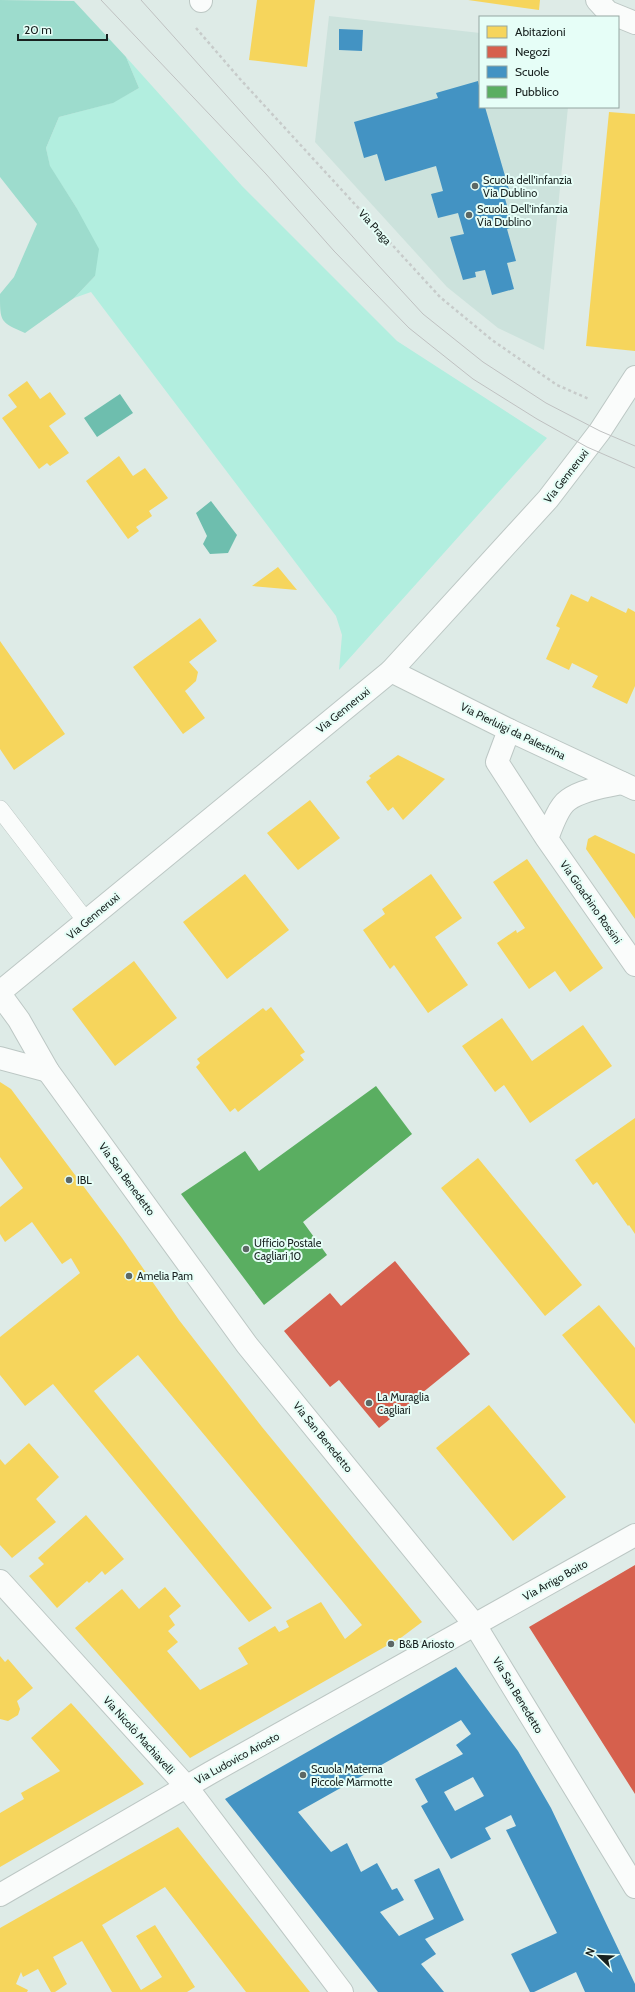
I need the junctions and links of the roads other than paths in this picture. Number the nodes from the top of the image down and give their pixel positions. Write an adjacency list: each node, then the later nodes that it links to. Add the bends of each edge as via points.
1 (597, 0): 2 (street, via 608,12)
2 (618, 16)
3 (619, 16): 4 (street)
4 (635, 23)
5 (635, 377): 6 (street, Via Genneruxi, via 600,431 548,499)
6 (391, 671): 7 (street, Via Pierluigi da Palestrina); 11 (street, Via Genneruxi)
7 (509, 730): 8 (street, Via Pierluigi da Palestrina); 10 (street, Via Gioachino Rossini, via 497,762)
8 (629, 786): 10 (street, via 592,789 567,800 553,821)
9 (0, 809): 11 (lane)
10 (547, 839): 12 (street, Via Gioachino Rossini)
11 (86, 921): 13 (street, Via Genneruxi)
12 (635, 965)
13 (0, 993): 15 (street, Via San Benedetto, via 19,1020)
14 (0, 1058): 15 (street)
15 (48, 1071): 18 (street, Via San Benedetto, via 247,1345)
16 (635, 1535): 18 (street, Via Arrigo Boito)
17 (0, 1581): 19 (street, Via Nicolò Machiavelli)
18 (475, 1625): 19 (street, Via Ludovico Ariosto); 20 (street, Via San Benedetto)
19 (186, 1786): 21 (street, Via Ludovico Ariosto); 22 (street, Via Nicolò Machiavelli)
20 (635, 1887)
21 (0, 1894)
22 (342, 1992)

